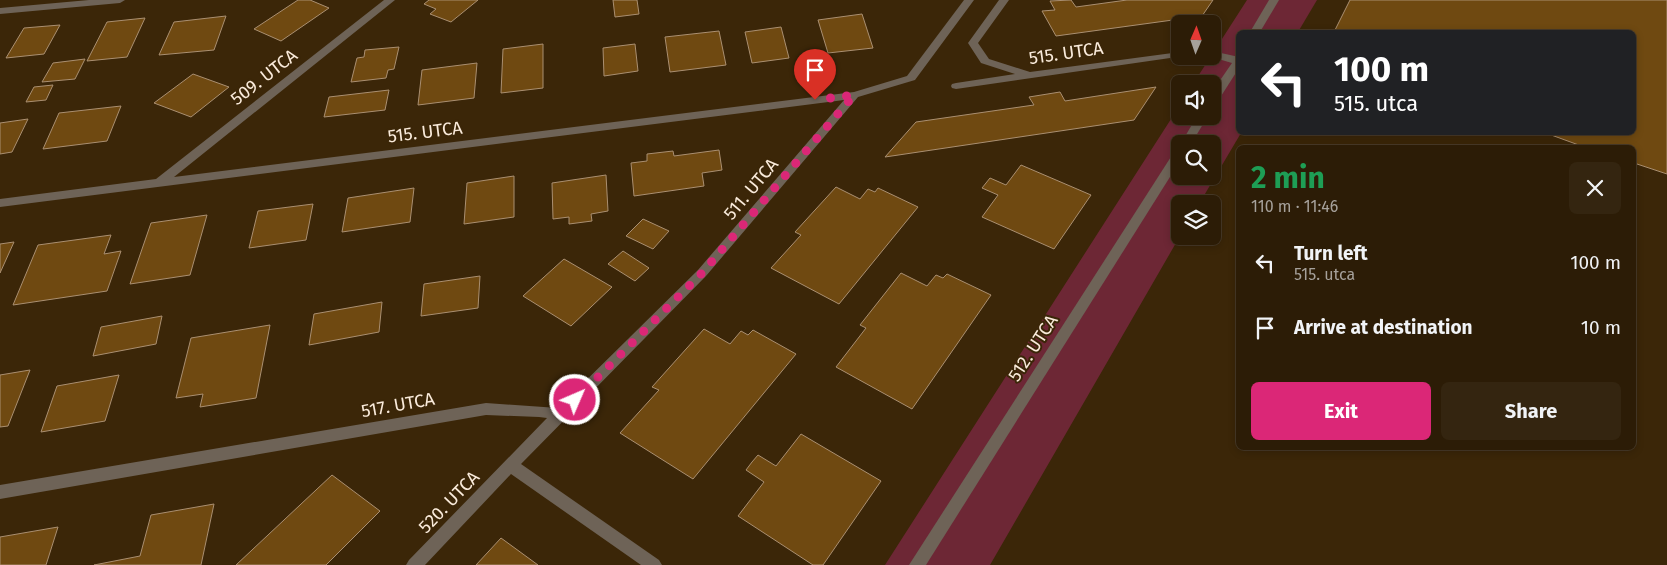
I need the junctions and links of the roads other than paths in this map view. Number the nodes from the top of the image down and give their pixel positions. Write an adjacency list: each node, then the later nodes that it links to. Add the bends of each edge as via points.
1 (120, 0): 6 (street)
2 (390, 0): 18 (street, 509. UTCA)
3 (969, 0): 16 (street, via 911,78)
4 (1004, 0): 13 (street, via 973,43 985,61)
5 (1274, 0): 8 (street)
6 (77, 2): 7 (street)
7 (0, 11)
8 (1256, 30)
9 (1171, 55): 13 (street, 515. UTCA)
10 (1221, 56): 11 (street)
11 (1236, 60)
12 (1236, 63): 15 (street)
13 (1030, 76): 14 (street, 515. UTCA)
14 (956, 86)
15 (1221, 87)
16 (854, 95): 18 (street, 515. UTCA); 20 (street, 511. UTCA, via 702,273)
17 (1171, 166): 25 (street, 512. UTCA)
18 (159, 183): 19 (street, 515. UTCA)
19 (0, 203)
20 (561, 414): 21 (street); 22 (street, 517. UTCA, via 486,409)
21 (510, 465): 23 (street, 520. UTCA); 24 (street)
22 (0, 492)
23 (414, 565)
24 (654, 565)
25 (917, 565)

